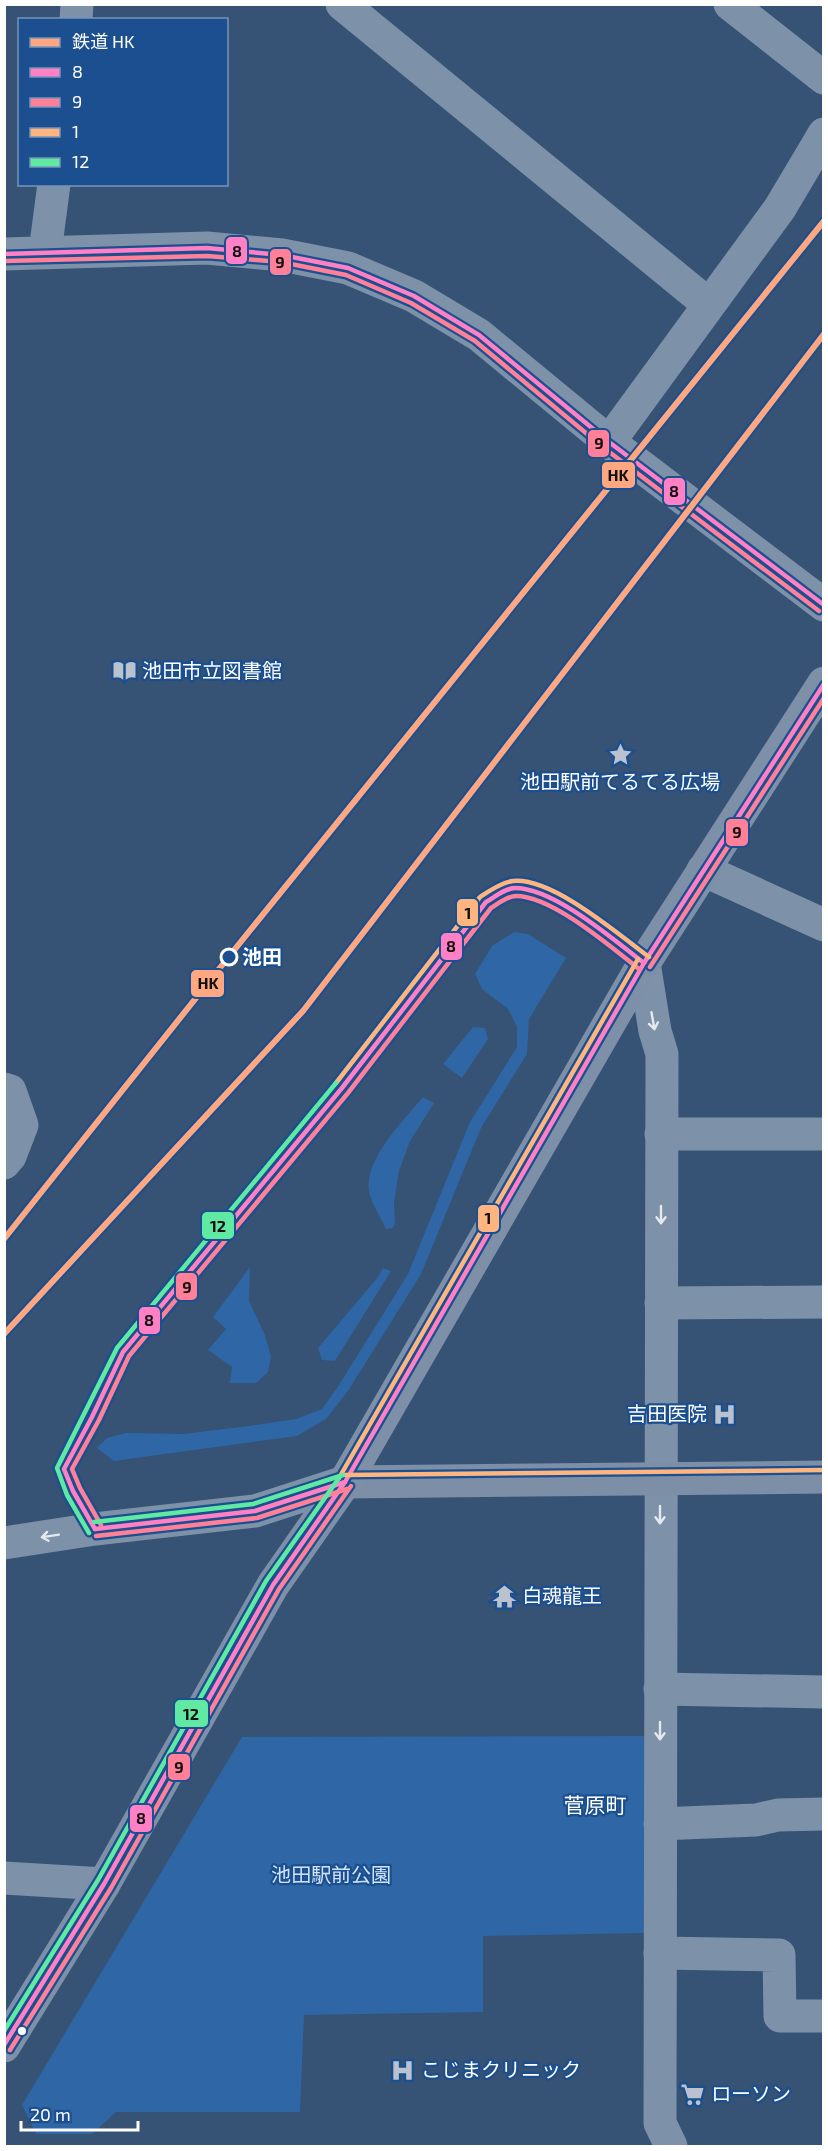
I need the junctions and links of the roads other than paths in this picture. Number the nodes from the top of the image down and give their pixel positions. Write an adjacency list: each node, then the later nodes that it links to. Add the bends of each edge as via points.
1 (342, 4): 8 (street)
2 (730, 4): 3 (street)
3 (824, 78)
4 (824, 134): 8 (street, via 780,207)
5 (54, 186): 6 (street)
6 (45, 252): 7 (street); 9 (street, via 207,248 282,255 348,268 414,296 479,335)
7 (4, 254)
8 (708, 304): 9 (street)
9 (609, 442): 10 (street)
10 (824, 606)
11 (824, 683): 12 (highway)
12 (703, 870): 13 (street); 14 (highway)
13 (824, 925)
14 (644, 963): 16 (street, one-way to 16, via 662,1054); 23 (highway)
15 (4, 1089): 18 (street, via 10,1091 22,1125)
16 (662, 1134): 17 (street); 20 (street, one-way to 20)
17 (824, 1134)
18 (4, 1163)
19 (824, 1302): 20 (street)
20 (661, 1303): 22 (street)
21 (824, 1477): 22 (main road)
22 (660, 1478): 23 (main road); 25 (street, one-way to 25)
23 (345, 1482): 24 (street, one-way to 24, via 255,1511); 30 (highway, via 273,1586)
24 (4, 1543)
25 (660, 1689): 26 (street); 28 (street, one-way to 28)
26 (824, 1692)
27 (824, 1814): 28 (street)
28 (660, 1824): 31 (street)
29 (4, 1878): 30 (street)
30 (104, 1884): 33 (highway)
31 (660, 1953): 32 (street, via 779,1955 780,2016); 34 (street, via 660,2123)
32 (824, 2016)
33 (4, 2046)
34 (671, 2146)

